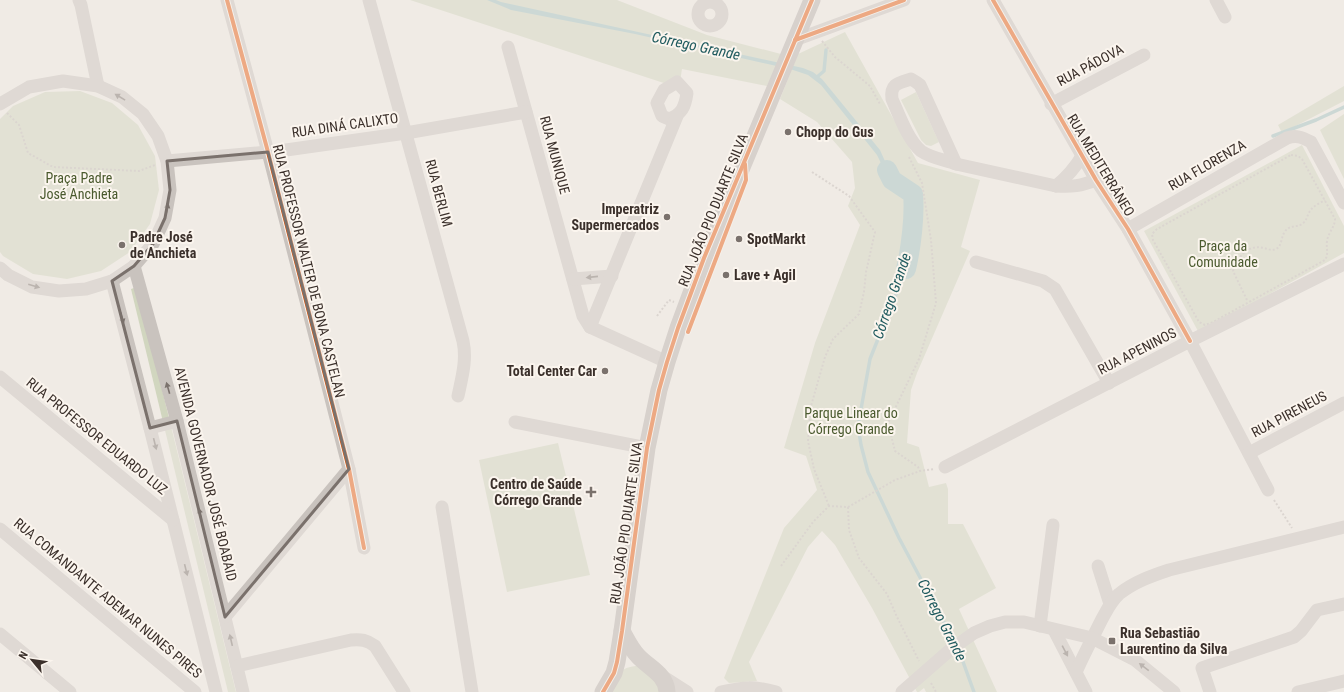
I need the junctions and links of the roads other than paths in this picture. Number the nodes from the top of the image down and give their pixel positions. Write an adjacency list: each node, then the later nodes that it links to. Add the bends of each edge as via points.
1 (78, 0): 14 (street)
2 (227, 0): 20 (street, RUA PROFESSOR WALTER DE BONA CASTELAN)
3 (369, 0): 19 (street, RUA BERLIM)
4 (728, 0): 9 (street)
5 (812, 0): 11 (main road, RUA JOÃO PIO DUARTE SILVA)
6 (904, 0): 11 (street)
7 (993, 0): 15 (street, RUA MEDITERRÂNEO)
8 (1216, 0): 10 (street)
9 (722, 12)
10 (1225, 17)
11 (795, 40): 37 (main road, RUA JOÃO PIO DUARTE SILVA, via 710,245)
12 (508, 47): 17 (street, RUA MUNIQUE)
13 (1144, 55): 15 (street, RUA PÁDOVA)
14 (98, 86): 16 (street, via 64,81 29,87); 22 (street, one-way to 14, via 158,136 142,114 122,97)
15 (1051, 104): 21 (street, RUA MEDITERRÂNEO)
16 (2, 107)
17 (526, 112): 19 (street, RUA DINÁ CALIXTO); 33 (street, RUA MUNIQUE)
18 (677, 116): 32 (street)
19 (406, 133): 20 (street, RUA DINÁ CALIXTO); 40 (street, RUA BERLIM, via 465,352 465,367)
20 (268, 152): 22 (street, RUA DINÁ CALIXTO); 48 (street, RUA PROFESSOR WALTER DE BONA CASTELAN)
21 (1082, 156): 24 (street, RUA MEDITERRÂNEO); 25 (street)
22 (168, 161): 30 (street, one-way to 22, via 153,244 166,218 170,190)
23 (956, 164): 23 (street, via 920,85 911,79 893,86 892,99 914,143 922,151); 25 (street)
24 (1096, 180): 25 (street, via 1077,186); 27 (street, RUA MEDITERRÂNEO)
25 (1056, 186)
26 (1344, 203): 27 (street, RUA FLORENZA, via 1311,142 1294,136)
27 (1128, 229): 36 (street, RUA MEDITERRÂNEO)
28 (976, 262): 39 (street, via 1043,280 1055,289)
29 (1344, 264): 36 (street, RUA APENINOS)
30 (134, 266): 34 (street); 42 (street, AVENIDA GOVERNADOR JOSÉ BOABAID, one-way to 30)
31 (0, 268): 34 (street, one-way to 34, via 8,275 32,286 59,292 86,290)
32 (612, 276): 33 (street, one-way to 33); 35 (street)
33 (573, 279): 35 (street, RUA MUNIQUE, via 582,316)
34 (112, 281): 44 (street, one-way to 44)
35 (590, 327): 37 (street)
36 (1190, 341): 39 (street, RUA APENINOS); 46 (street, RUA MEDITERRÂNEO)
37 (668, 362): 45 (main road, RUA JOÃO PIO DUARTE SILVA, via 659,390)
38 (0, 377): 51 (street, RUA PROFESSOR EDUARDO LUZ)
39 (1108, 383): 47 (street, RUA APENINOS)
40 (458, 396)
41 (1344, 403): 46 (street, RUA PIRENEUS)
42 (177, 422): 44 (street); 59 (street, AVENIDA GOVERNADOR JOSÉ BOABAID, one-way to 42)
43 (515, 422): 45 (street)
44 (150, 428): 51 (street, one-way to 51)
45 (647, 448): 62 (main road, RUA JOÃO PIO DUARTE SILVA)
46 (1249, 453): 49 (street, RUA MEDITERRÂNEO)
47 (945, 467)
48 (348, 469): 55 (street, RUA PROFESSOR WALTER DE BONA CASTELAN); 59 (street)
49 (1268, 490)
50 (442, 506): 76 (street)
51 (173, 520): 73 (street, one-way to 73)
52 (1053, 525): 60 (street)
53 (1344, 527): 57 (street, via 1169,570 1132,585)
54 (0, 529): 72 (street, RUA COMANDANTE ADEMAR NUNES PIRES)
55 (364, 548)
56 (1098, 566): 57 (street)
57 (1110, 604): 64 (street)
58 (1344, 604): 85 (street, via 1317,610 1294,637 1202,668)
59 (225, 617): 66 (street, AVENIDA GOVERNADOR JOSÉ BOABAID, one-way to 59)
60 (1040, 626): 61 (street); 82 (street, via 1024,622 1005,622 974,633 950,650)
61 (1054, 630): 64 (street); 68 (street, one-way to 68)
62 (622, 631): 65 (main road, via 637,655); 67 (main road, RUA JOÃO PIO DUARTE SILVA)
63 (0, 634): 71 (street)
64 (1092, 638): 68 (street); 84 (street, one-way to 64, via 1135,660)
65 (645, 662): 67 (main road, via 633,660); 69 (main road)
66 (237, 666): 74 (street, AVENIDA GOVERNADOR JOSÉ BOABAID); 75 (street, via 360,639 374,646)
67 (615, 670): 77 (main road, RUA JOÃO PIO DUARTE SILVA)
68 (1076, 672): 83 (street)
69 (662, 676): 78 (main road); 79 (street)
70 (1344, 680): 86 (street)
71 (70, 692)
72 (195, 692)
73 (216, 692)
74 (243, 692)
75 (404, 692)
76 (472, 692)
77 (603, 692)
78 (667, 692)
79 (687, 692)
80 (721, 692): 81 (street, via 740,688 759,688)
81 (776, 692)
82 (902, 692)
83 (1086, 692)
84 (1174, 692)
85 (1210, 692)
86 (1298, 692)

